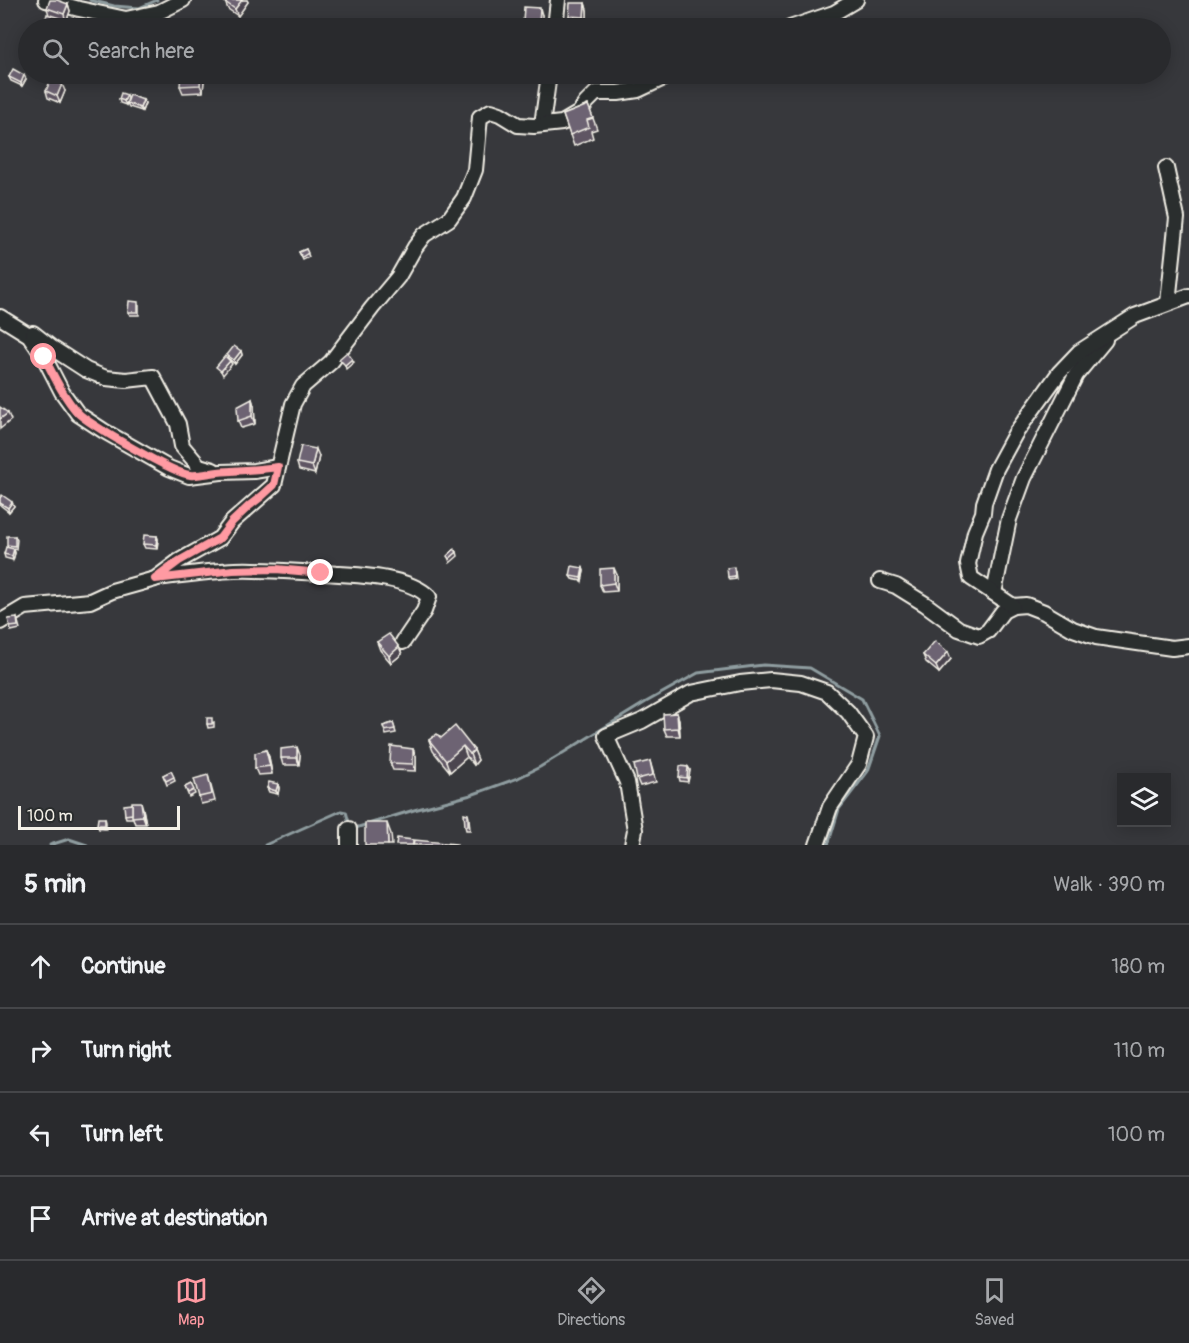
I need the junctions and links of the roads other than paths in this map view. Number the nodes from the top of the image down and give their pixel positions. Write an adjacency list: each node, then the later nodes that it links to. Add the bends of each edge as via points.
1 (46, 0): 5 (street)
2 (183, 0): 6 (street, via 159,12)
3 (558, 0): 7 (street)
4 (856, 0): 8 (street)
5 (121, 18)
6 (131, 18)
7 (556, 18)
8 (819, 18)
9 (548, 84): 11 (street)
10 (651, 84): 11 (street, via 638,90 596,93 571,118)
11 (542, 125): 18 (street, via 518,125 491,111 480,117 475,170 464,198 449,219 424,235 398,277 331,362 303,386 293,404)
12 (1166, 168): 14 (street, via 1177,218)
13 (1189, 296): 14 (street)
14 (1168, 303): 17 (street, via 1135,316)
15 (0, 317): 16 (street)
16 (13, 325): 19 (street, via 29,335 78,414 169,468 189,476); 19 (street, via 36,334 86,370 106,378 153,377 178,424 182,446 199,466)
17 (1114, 330): 22 (street, via 1076,375 1024,478 1010,519); 22 (street, via 1079,352 1059,373 1015,434 996,469 968,564 971,579)
18 (278, 467): 19 (street); 20 (street, via 274,485 232,522 220,538)
19 (221, 472)
20 (155, 579): 24 (street, via 112,591 90,602 25,607); 25 (street, via 276,569 362,574 403,583 429,597)
21 (880, 581): 23 (street, via 896,586 959,629 979,636 988,632 1003,611)
22 (994, 593): 23 (street)
23 (1012, 606): 26 (street, via 1026,605 1096,637 1172,648)
24 (0, 622)
25 (403, 642)
26 (1189, 646)
27 (349, 830): 28 (street)
28 (349, 845)
29 (632, 845): 30 (street, via 635,830 627,782 606,736 642,722 691,693 771,680 801,683 827,692 848,711 866,737 859,764 830,807)
30 (817, 845)

